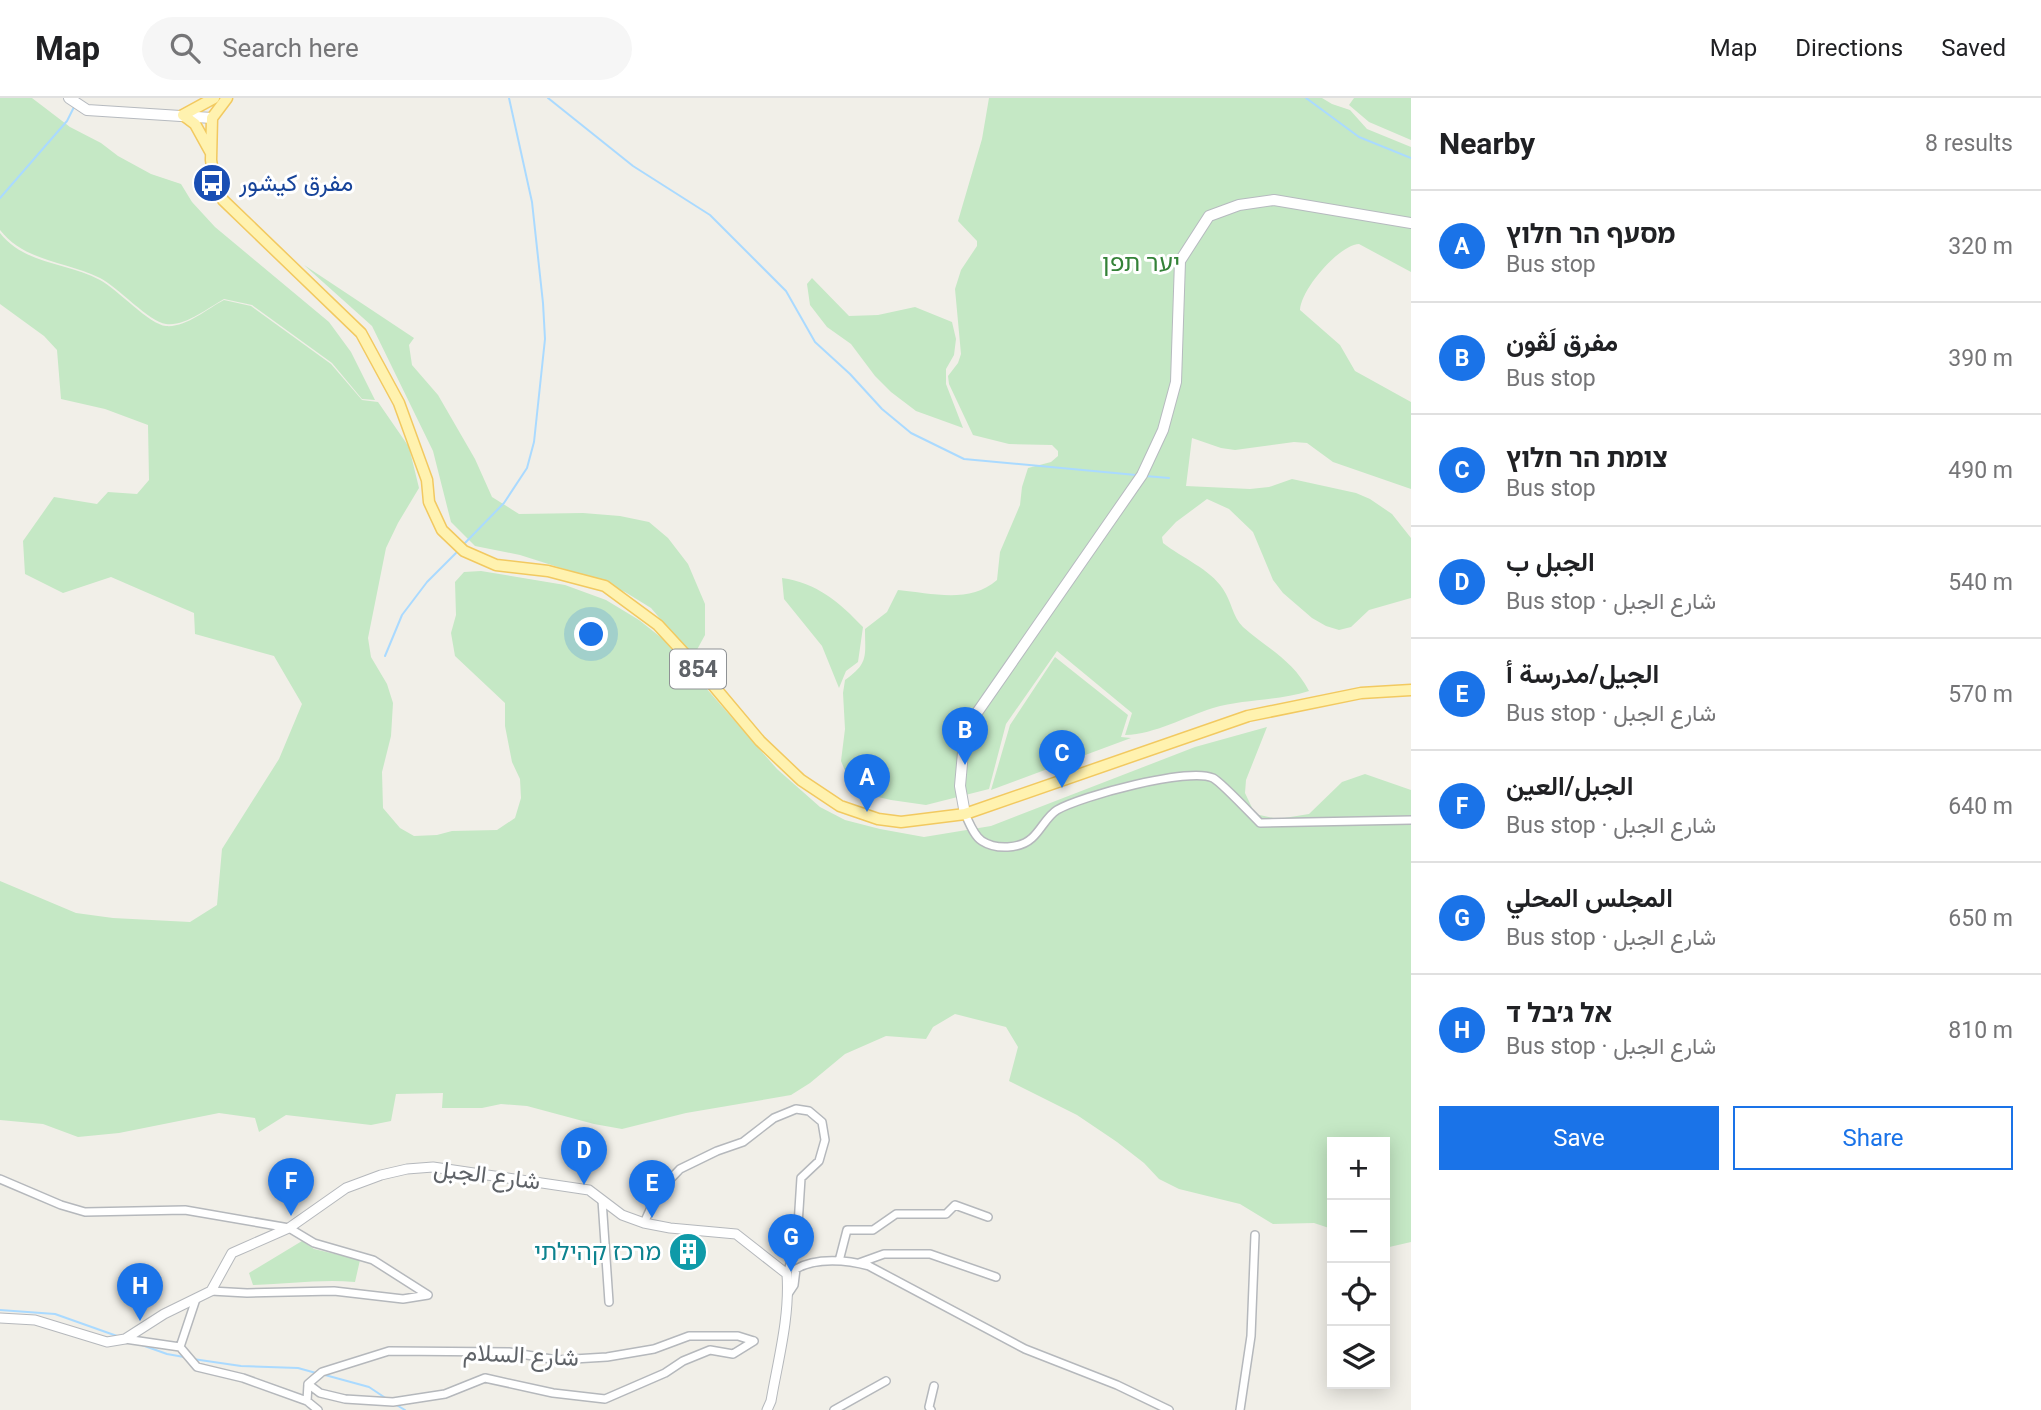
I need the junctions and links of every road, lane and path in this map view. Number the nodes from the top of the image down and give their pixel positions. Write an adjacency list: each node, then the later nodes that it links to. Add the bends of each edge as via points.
1 (69, 98): 4 (main road, via 87,110)
2 (214, 98): 4 (main road)
3 (227, 98): 5 (main road)
4 (183, 115): 5 (main road); 6 (main road, via 195,124)
5 (212, 118): 6 (main road, 854)
6 (212, 153): 9 (main road, 854, via 214,179 223,200 361,333 399,403 442,530 464,551 496,565 548,571 605,586 658,625 760,741 801,780 840,806 878,819 901,821)
7 (1411, 223): 9 (main road, via 1274,200 1239,205 1209,216 1180,261 1176,382 1163,430 1142,475 965,730 960,786)
8 (1411, 690): 9 (main road, 854, via 1361,693 1248,716)
9 (964, 814): 10 (street, via 982,841 1006,848 1030,840 1056,811 1085,799 1182,776 1213,778 1260,823)
10 (1411, 820)
11 (0, 1179): 15 (street, via 85,1212 186,1210)
12 (602, 1200): 14 (street, شارع الجبل); 15 (street, شارع الجبل, via 589,1190 561,1184 433,1167 407,1169 346,1188); 24 (street)
13 (988, 1217): 17 (street, via 955,1205 946,1214 896,1214 873,1230 847,1230)
14 (644, 1223): 19 (street, شارع الجبل, via 736,1234); 19 (street, via 657,1192 680,1169 743,1143 774,1118 796,1109 809,1111 822,1122 825,1140 819,1161 801,1178 797,1241)
15 (289, 1228): 21 (street, شارع الجبل, via 232,1253); 21 (street, via 314,1243 373,1260 429,1295 403,1299 334,1291)
16 (1255, 1235): 37 (street, via 1251,1336)
17 (839, 1261): 18 (street); 22 (street, via 796,1269)
18 (859, 1263): 20 (street, via 884,1254 930,1254); 36 (street, via 1025,1349 1117,1384)
19 (786, 1274): 22 (street)
20 (996, 1277)
21 (211, 1291): 23 (street)
22 (788, 1294): 33 (street)
23 (196, 1299): 26 (street); 27 (street)
24 (609, 1302)
25 (0, 1318): 26 (street, via 35,1320 107,1342)
26 (125, 1339): 27 (street)
27 (180, 1348): 31 (street, via 197,1367)
28 (886, 1381): 34 (street)
29 (308, 1384): 29 (street, شارع السلام, via 320,1393 345,1399 393,1402 445,1394 485,1378 605,1399 710,1350 733,1354 754,1341 738,1336 689,1336 654,1349 558,1360 509,1352 388,1351 322,1372); 31 (street)
30 (934, 1386): 35 (street)
31 (307, 1401): 32 (street)
32 (318, 1410)
33 (767, 1410)
34 (834, 1410)
35 (931, 1410)
36 (1169, 1410)
37 (1240, 1410)

